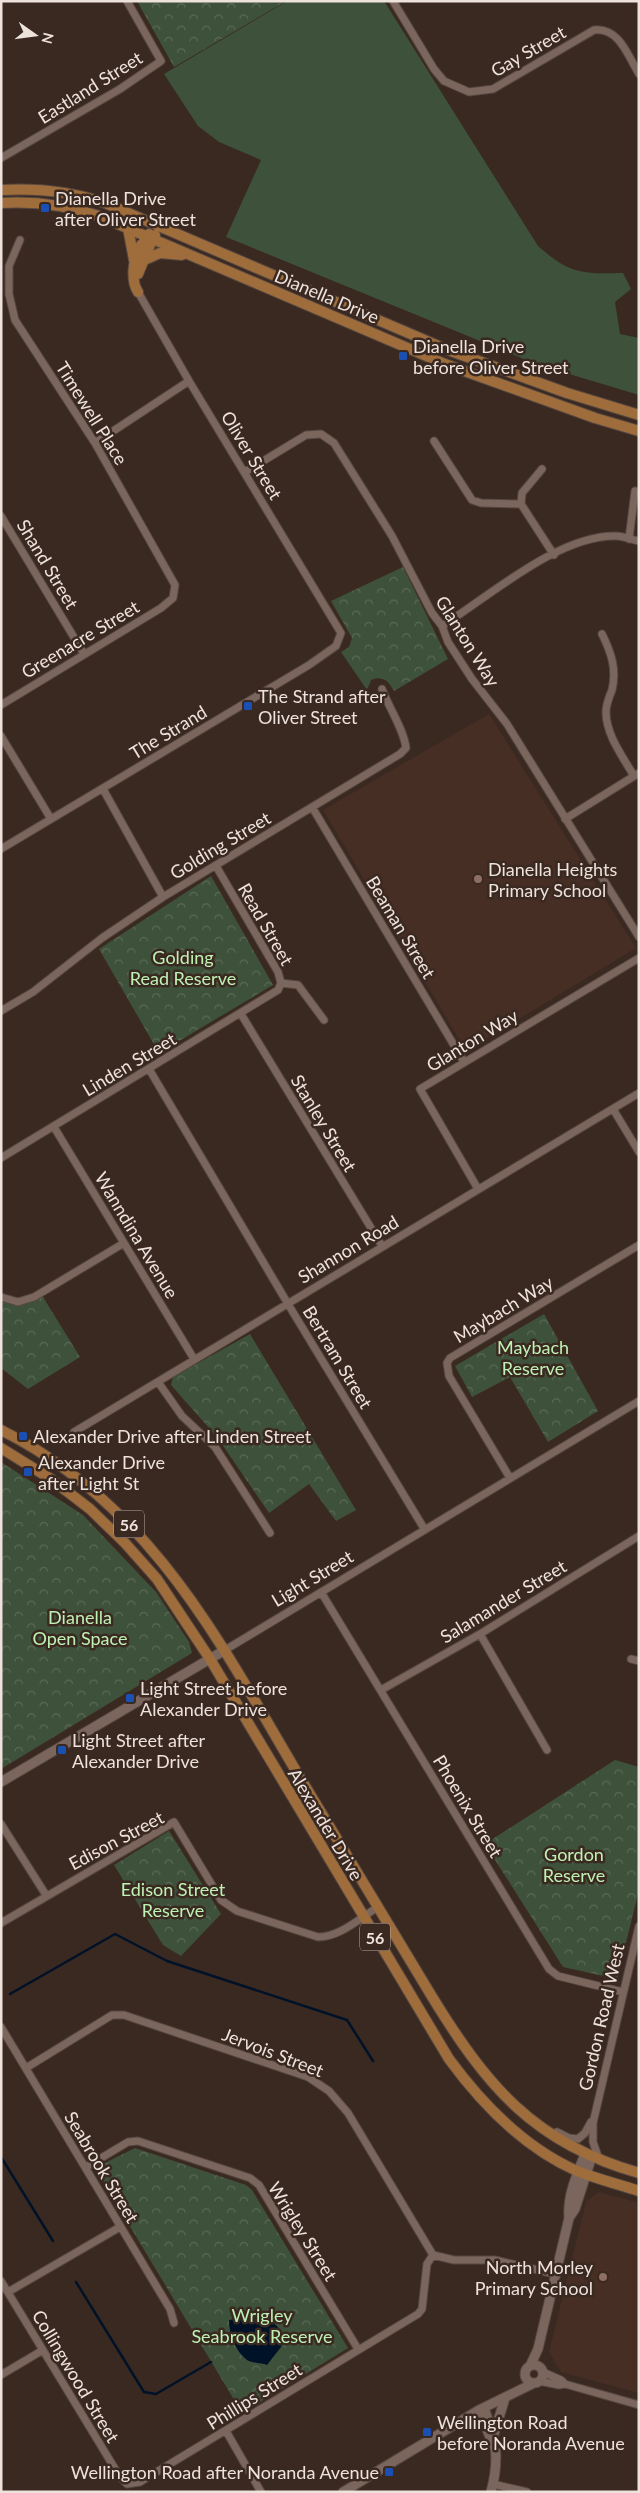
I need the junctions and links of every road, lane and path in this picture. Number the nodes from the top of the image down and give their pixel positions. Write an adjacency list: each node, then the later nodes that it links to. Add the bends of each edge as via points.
1 (127, 1): 4 (street, Eastland Street, via 161,61 120,90)
2 (393, 1): 3 (street, Gay Street, via 444,81 469,92 493,89 594,30 603,29 611,32)
3 (639, 74)
4 (1, 158)
5 (1, 190): 7 (main road, Dianella Drive, via 52,190 78,194)
6 (1, 203): 8 (main road, Dianella Drive, via 57,205)
7 (132, 214): 9 (main road, Dianella Drive); 10 (main road)
8 (128, 228): 10 (main road, Dianella Drive); 13 (main road)
9 (183, 236): 10 (main road, via 160,233); 16 (main road, Dianella Drive, via 448,350)
10 (150, 238): 12 (main road, Dianella Drive); 13 (main road, via 150,245)
11 (20, 240): 19 (street, Timewell Place, via 9,266 9,294 15,320)
12 (195, 257): 13 (main road, via 163,253); 17 (main road, Dianella Drive, via 445,364)
13 (138, 262): 14 (main road)
14 (138, 292): 15 (street, Oliver Street)
15 (189, 381): 19 (street); 21 (street, Oliver Street)
16 (639, 415)
17 (639, 431)
18 (434, 441): 23 (street, via 472,500)
19 (94, 443): 28 (street, Timewell Place, via 175,585)
20 (542, 469): 23 (street, via 522,492)
21 (245, 472): 29 (street, Glanton Way, via 306,435 321,434 334,443 397,545 432,614); 30 (street, Oliver Street)
22 (635, 492): 25 (street)
23 (521, 504): 27 (street)
24 (1, 516): 32 (street, Shand Street)
25 (628, 539): 26 (street); 27 (street, via 617,536 581,541)
26 (639, 541)
27 (554, 555): 29 (street, via 513,578)
28 (173, 598): 32 (street, Greenacre Street)
29 (442, 626): 40 (street, Glanton Way, via 448,642 507,724)
30 (341, 633): 37 (street, The Strand, via 336,646 308,665)
31 (602, 634): 36 (street, via 614,666 607,722 617,747)
32 (84, 654): 34 (street, Greenacre Street)
33 (382, 689): 38 (street, Golding Street, via 406,748)
34 (1, 705)
35 (1, 736): 39 (street)
36 (637, 774): 40 (street)
37 (103, 789): 39 (street, The Strand); 43 (street)
38 (312, 807): 42 (street, Golding Street); 51 (street, Beaman Street)
39 (50, 819): 41 (street, The Strand)
40 (565, 819): 44 (street, Glanton Way)
41 (1, 849)
42 (216, 866): 43 (street, Golding Street); 46 (street, Read Street, via 278,972)
43 (163, 897): 48 (street, Golding Street, via 102,938 33,992)
44 (639, 937)
45 (639, 958): 51 (street, Glanton Way)
46 (281, 983): 47 (street, Read Street); 50 (street, via 298,986)
47 (272, 995): 49 (street, Linden Street)
48 (1, 1010)
49 (241, 1014): 52 (street, Linden Street); 61 (street, Stanley Street)
50 (324, 1020)
51 (464, 1062): 58 (street, Glanton Way, via 420,1089)
52 (149, 1069): 55 (street, Linden Street); 63 (street, Bertram Street)
53 (639, 1093): 54 (street, Shannon Road)
54 (613, 1109): 56 (street); 58 (street, Shannon Road)
55 (54, 1127): 57 (street, Linden Street); 59 (street, Wanndina Avenue)
56 (639, 1152)
57 (1, 1158)
58 (478, 1189): 61 (street, Shannon Road)
59 (124, 1243): 62 (street, via 34,1297 18,1302); 64 (street, Wanndina Avenue)
60 (639, 1245): 70 (street, Maybach Way, via 450,1358 447,1363 449,1376)
61 (382, 1246): 63 (street, Shannon Road)
62 (1, 1297)
63 (288, 1304): 64 (street, Shannon Road); 71 (street, Bertram Street)
64 (194, 1359): 65 (street, Shannon Road)
65 (158, 1382): 68 (street, Shannon Road); 72 (street, via 182,1416 215,1447)
66 (639, 1401): 70 (street, Light Street)
67 (1, 1430): 76 (main road, Alexander Drive / 56, via 76,1477 123,1518 173,1573)
68 (74, 1432)
69 (1, 1448): 77 (main road, Alexander Drive / 56, via 51,1479 125,1543 157,1579)
70 (510, 1478): 71 (street, Light Street)
71 (425, 1530): 74 (street, Light Street)
72 (270, 1533)
73 (639, 1536): 75 (street, Salamander Street)
74 (320, 1592): 76 (street, Light Street); 78 (street, Phoenix Street)
75 (480, 1634): 78 (street, Salamander Street); 79 (street)
76 (224, 1650): 77 (street, Light Street); 83 (main road, Alexander Drive / 56)
77 (210, 1659): 80 (street, Light Street); 84 (main road, Alexander Drive / 56)
78 (381, 1690): 87 (street, Phoenix Street, via 549,1969 558,1976)
79 (547, 1750)
80 (1, 1782)
81 (1, 1824): 82 (street)
82 (46, 1895): 84 (street, Edison Street, via 174,1822 221,1900 237,1911 318,1937 331,1935); 85 (street, Edison Street)
83 (378, 1907): 84 (street, Edison Street); 91 (main road, Alexander Drive / 56, via 462,2046 516,2109)
84 (362, 1916): 94 (main road, Alexander Drive / 56, via 470,2088 531,2143)
85 (1, 1923)
86 (639, 1926): 87 (street, Gordon Road West)
87 (623, 1992): 90 (street, Gordon Road West)
88 (1, 2027): 89 (street, Seabrook Street)
89 (26, 2068): 93 (street, Seabrook Street); 98 (street, Jervois Street, via 112,2015 124,2015 320,2083 348,2113)
90 (594, 2115): 91 (street, Gordon Road West, via 578,2139); 92 (street, Gordon Road West)
91 (536, 2125): 92 (main road, Alexander Drive / 56)
92 (592, 2157): 94 (street); 95 (main road, Alexander Drive / 56)
93 (86, 2167): 97 (street, Seabrook Street); 103 (street, Wrigley Street, via 128,2142 138,2141 250,2178 259,2185)
94 (581, 2172): 96 (main road, Alexander Drive / 56); 99 (street, via 575,2209 569,2218)
95 (639, 2173)
96 (639, 2190)
97 (120, 2227): 101 (street); 102 (street, Seabrook Street, via 170,2309)
98 (433, 2256): 99 (street, via 454,2260 495,2260); 103 (street, Phillips Street, via 427,2264 422,2309 418,2314)
99 (555, 2274): 104 (street)
100 (1, 2281): 101 (street, Collingwood Street)
101 (8, 2292): 105 (street, Collingwood Street)
102 (174, 2322)
103 (358, 2349): 113 (street, Phillips Street)
104 (538, 2349): 106 (street); 109 (street)
105 (43, 2350): 107 (street); 116 (street, Collingwood Street, via 120,2477)
106 (530, 2366): 108 (street); 109 (street, via 536,2365)
107 (1, 2374)
108 (525, 2376): 109 (street, via 529,2382); 110 (street)
109 (539, 2376): 110 (street); 111 (street)
110 (508, 2396): 112 (street); 114 (street)
111 (639, 2405)
112 (482, 2409): 114 (street); 115 (street, via 490,2442); 119 (street)
113 (226, 2431): 116 (street, Phillips Street, via 140,2482); 118 (street)
114 (494, 2434): 115 (street)
115 (495, 2449): 117 (street)
116 (128, 2484)
117 (492, 2488): 120 (street)
118 (261, 2492)
119 (343, 2492)
120 (527, 2492)

